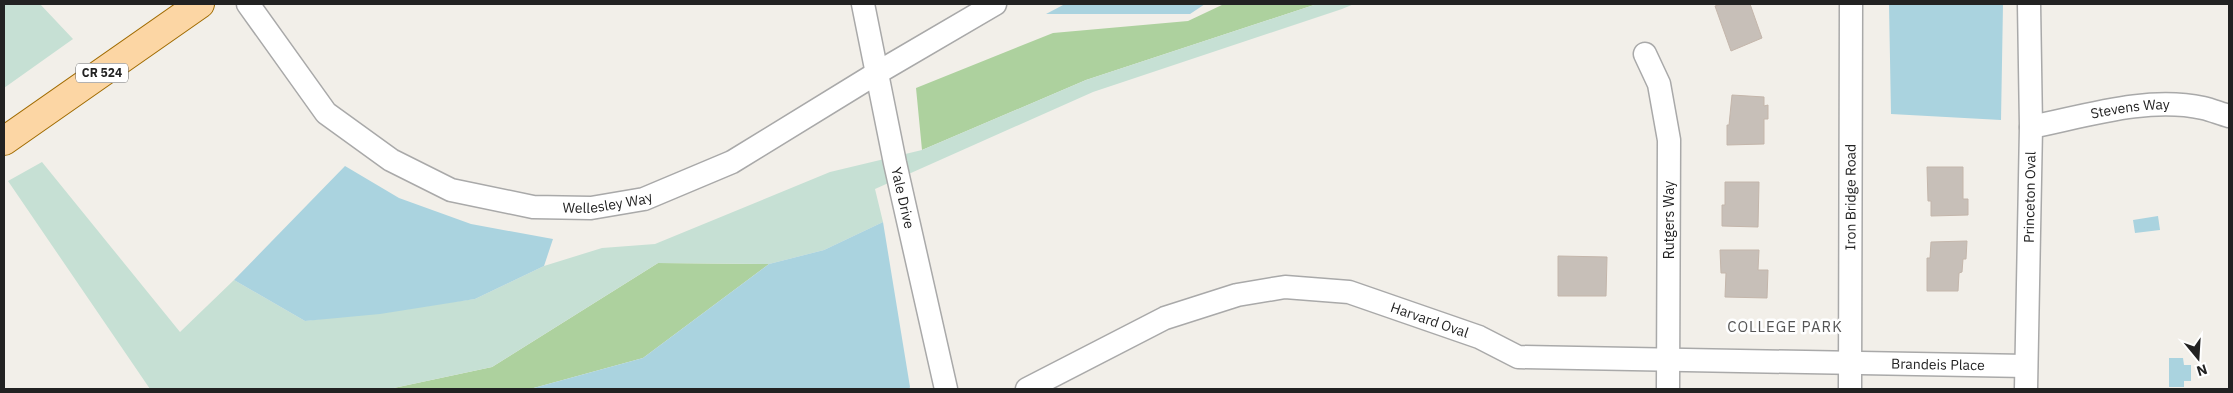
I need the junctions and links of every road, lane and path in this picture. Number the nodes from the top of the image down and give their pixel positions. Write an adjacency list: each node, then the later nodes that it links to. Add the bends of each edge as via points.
1 (200, 4): 11 (main road, CR 524)
2 (248, 4): 8 (street, Wellesley Way, via 326,113 391,160 451,190 533,207 591,208 644,199 732,162)
3 (863, 4): 8 (street, Yale Drive)
4 (995, 4): 8 (street, Wellesley Way)
5 (1852, 4): 13 (street, Iron Bridge Road)
6 (2029, 4): 10 (street, Princeton Oval)
7 (1645, 54): 12 (street, Rutgers Way, via 1659,84 1669,140)
8 (877, 72): 15 (street, Yale Drive)
9 (2229, 116): 10 (street, Stevens Way, via 2203,108 2170,104 2136,107)
10 (2031, 127): 14 (street, Princeton Oval)
11 (4, 141)
12 (1669, 359): 13 (street, Harvard Oval); 16 (street, Harvard Oval, via 1518,357 1479,337 1349,292 1285,287 1237,295 1165,318); 17 (street, Rutgers Way)
13 (1850, 363): 14 (street, Brandeis Place); 18 (street, Iron Bridge Road)
14 (2026, 366): 19 (street, Princeton Oval)
15 (946, 389)
16 (1027, 389)
17 (1668, 389)
18 (1850, 389)
19 (2026, 389)

